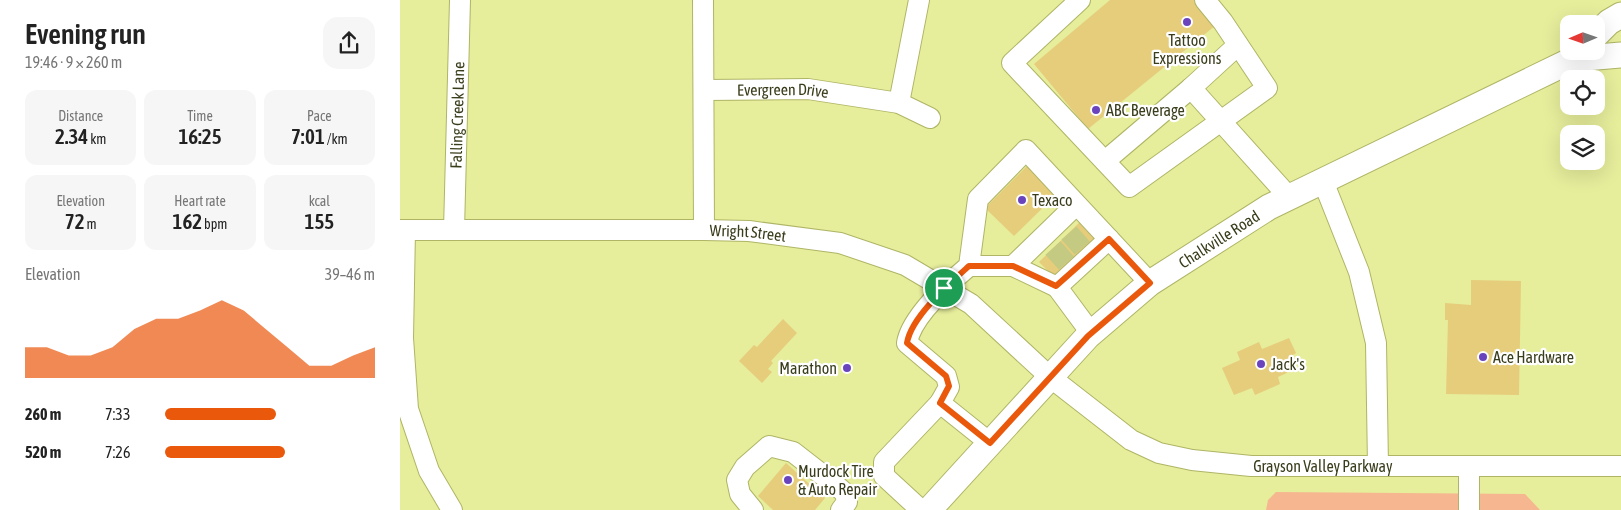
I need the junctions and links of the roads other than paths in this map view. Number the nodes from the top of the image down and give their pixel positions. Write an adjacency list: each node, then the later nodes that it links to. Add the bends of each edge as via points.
1 (460, 0): 22 (street, Falling Creek Lane)
2 (703, 0): 13 (street)
3 (919, 0): 14 (street)
4 (1080, 0): 17 (street, via 1012,63)
5 (1205, 0): 8 (street)
6 (1621, 15): 7 (main road)
7 (1605, 26)
8 (1238, 44): 12 (street); 16 (street, via 1267,88)
9 (1605, 54): 10 (main road, Chalkville Road)
10 (1621, 54)
11 (1567, 60): 18 (main road, Chalkville Road)
12 (1191, 88): 16 (street); 17 (street)
13 (704, 90): 14 (street, Evergreen Drive, via 808,89); 23 (street)
14 (899, 102): 15 (street, Evergreen Drive)
15 (930, 118)
16 (1221, 121): 17 (street, via 1129,187); 19 (street)
17 (1105, 161)
18 (1323, 181): 19 (main road, Chalkville Road); 34 (street, via 1359,272 1376,343)
19 (1289, 198): 27 (main road, Chalkville Road, via 1245,220)
20 (1076, 205): 24 (street); 25 (street, via 1026,150 978,198); 26 (street, via 1063,227)
21 (402, 230): 22 (street, Wright Street); 37 (street, via 403,338 408,409 429,471)
22 (454, 230): 23 (street, Wright Street)
23 (704, 230): 29 (street, Wright Street, via 749,231 840,243 905,265)
24 (1109, 239): 27 (street); 28 (street, via 1087,253)
25 (969, 266): 26 (street); 29 (street)
26 (1013, 266): 28 (street)
27 (1150, 283): 30 (main road, Chalkville Road)
28 (1056, 286): 30 (street)
29 (944, 288): 31 (street, Wright Street, via 971,304); 32 (street, via 909,333 907,343 946,376 949,386)
30 (1091, 333): 31 (main road, Chalkville Road)
31 (1050, 378): 33 (main road, Chalkville Road); 34 (street, Grayson Valley Parkway, via 1131,440 1159,453 1251,466)
32 (940, 403): 33 (street); 40 (street, via 884,462 884,476)
33 (990, 443): 41 (main road, Chalkville Road)
34 (1378, 466): 35 (street, Grayson Valley Parkway)
35 (1470, 466): 36 (street, Grayson Valley Parkway); 42 (street)
36 (1621, 466)
37 (452, 510)
38 (753, 510): 39 (street, via 740,494 738,480 745,467 769,446 793,452 838,487 847,502)
39 (840, 510)
40 (921, 510)
41 (929, 510)
42 (1469, 510)

